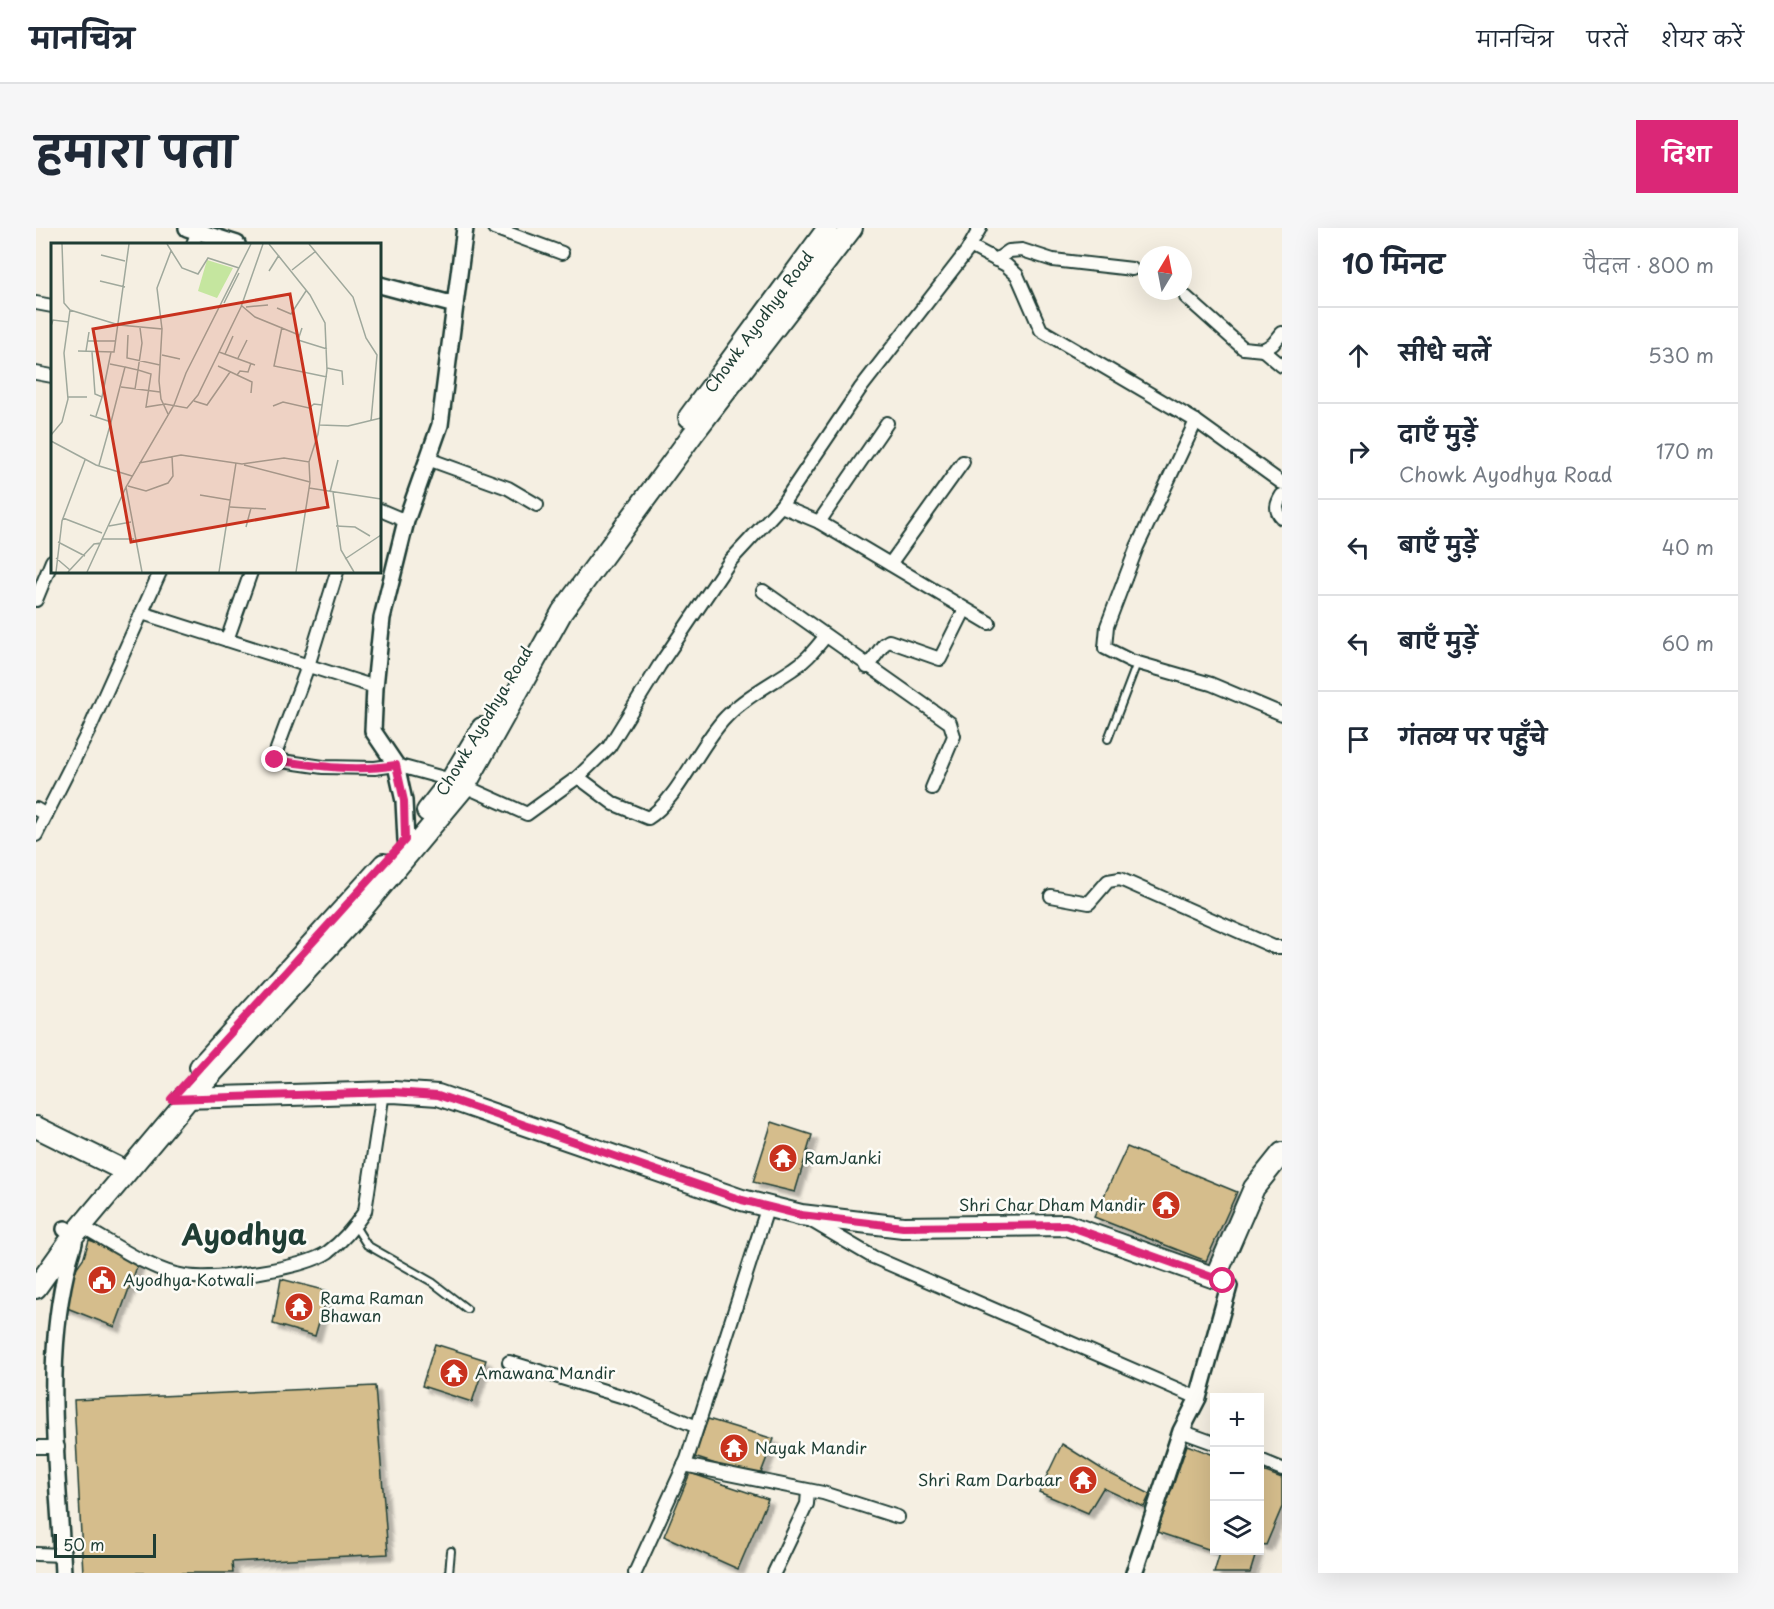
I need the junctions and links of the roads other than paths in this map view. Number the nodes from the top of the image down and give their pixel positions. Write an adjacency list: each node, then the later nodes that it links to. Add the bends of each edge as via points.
1 (465, 228): 15 (street)
2 (494, 228): 9 (street)
3 (828, 228): 54 (main road, Chowk Ayodhya Road, via 557,597)
4 (852, 228): 54 (main road, via 562,612)
5 (981, 228): 8 (street)
6 (194, 233): 7 (street)
7 (233, 243)
8 (970, 246): 10 (street); 29 (street, via 860,388)
9 (562, 253)
10 (996, 260): 11 (street, via 1009,251 1022,250 1053,260); 22 (street, via 1017,275 1041,330)
11 (1132, 269)
12 (381, 285): 15 (street)
13 (1189, 300): 18 (street, via 1243,348)
14 (36, 303): 16 (street)
15 (455, 304): 24 (street, via 440,425)
16 (51, 306)
17 (1282, 333): 18 (street)
18 (1263, 351): 19 (street)
19 (1282, 366)
20 (36, 373): 21 (street)
21 (51, 376)
22 (1196, 421): 26 (street); 46 (street, via 1137,547 1107,626 1105,648)
23 (887, 423): 33 (street)
24 (428, 459): 28 (street, via 508,488); 32 (street)
25 (963, 462): 35 (street)
26 (1282, 483)
27 (1282, 495): 31 (street, via 1276,503)
28 (537, 505)
29 (781, 506): 33 (street); 53 (street, via 730,561 609,747)
30 (381, 510): 32 (street)
31 (1282, 518)
32 (406, 521): 49 (street, via 382,618)
33 (819, 522): 35 (street)
34 (51, 563): 40 (street)
35 (890, 564): 41 (street)
36 (160, 573): 42 (street)
37 (251, 573): 45 (street)
38 (338, 573): 47 (street)
39 (763, 591): 44 (street)
40 (36, 600)
41 (965, 609): 43 (street); 48 (street, via 940,659 889,641)
42 (142, 613): 45 (street); 56 (street, via 89,730)
43 (989, 623)
44 (825, 637): 48 (street); 53 (street, via 792,670 776,677 726,716 667,799 648,818 614,804)
45 (227, 640): 47 (street)
46 (1137, 663): 50 (street, via 1211,684); 51 (lane)
47 (308, 666): 49 (street); 52 (street, via 275,760 323,767)
48 (867, 667): 55 (street, via 954,729)
49 (375, 687): 52 (street, via 373,731)
50 (1282, 714)
51 (1108, 739)
52 (396, 765): 54 (street); 58 (street, via 404,801)
53 (578, 777): 54 (street, via 527,814)
54 (458, 783): 58 (main road, Chowk Ayodhya Road); 62 (main road, via 353,920)
55 (932, 788)
56 (41, 812): 57 (street)
57 (36, 835)
58 (405, 840): 62 (main road, Chowk Ayodhya Road)
59 (1051, 896): 60 (street, via 1089,903 1108,881 1120,879 1274,947)
60 (1282, 947)
61 (383, 1092): 62 (main road); 66 (main road, via 438,1095); 68 (street, via 365,1211)
62 (180, 1099): 65 (main road, Chowk Ayodhya Road); 69 (main road)
63 (36, 1126): 65 (main road)
64 (1282, 1153): 71 (main road, via 1254,1188)
65 (117, 1167): 69 (main road, Chowk Ayodhya Road)
66 (768, 1206): 67 (main road); 76 (street)
67 (801, 1215): 71 (main road, via 903,1227 1066,1225); 75 (street, via 873,1257)
68 (355, 1226): 69 (street, via 326,1253 286,1269 185,1276); 73 (lane, via 367,1245 432,1281)
69 (74, 1230): 70 (main road, Chowk Ayodhya Road); 72 (main road); 79 (street, via 53,1354)
70 (36, 1269)
71 (1215, 1278): 75 (street, via 1228,1286)
72 (36, 1288)
73 (467, 1309)
74 (509, 1362): 76 (street, via 634,1400)
75 (1198, 1398): 77 (street)
76 (697, 1427): 82 (street)
77 (1181, 1431): 78 (street); 93 (street)
78 (1210, 1441)
79 (58, 1447): 80 (street); 88 (street)
80 (36, 1448)
81 (1264, 1461): 83 (street)
82 (684, 1465): 84 (street); 91 (street)
83 (1282, 1468)
84 (808, 1491): 85 (street); 92 (street, via 807,1504)
85 (898, 1517)
86 (451, 1551): 90 (lane)
87 (36, 1554): 88 (street)
88 (63, 1556): 89 (street)
89 (63, 1573)
90 (449, 1573)
91 (635, 1573)
92 (774, 1573)
93 (1134, 1573)

